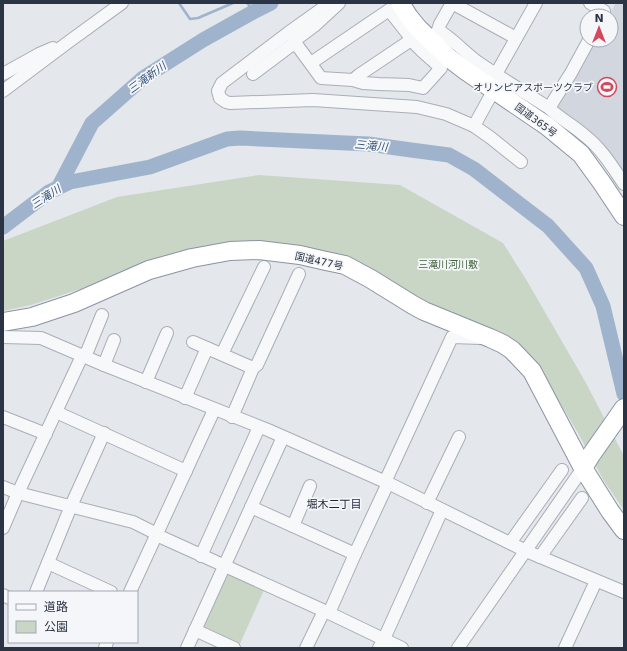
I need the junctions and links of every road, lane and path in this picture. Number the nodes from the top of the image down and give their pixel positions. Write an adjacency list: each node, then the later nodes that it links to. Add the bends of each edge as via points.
1 (122, 3): 11 (street)
2 (330, 3): 22 (street, via 222,83 218,91 220,98 230,103 313,100 417,107 446,114)
3 (339, 3): 12 (street, via 294,41)
4 (400, 3): 25 (highway, 国道365号, via 418,28 449,58 547,126 582,154)
5 (452, 3): 9 (street); 17 (street, via 438,30)
6 (536, 3): 9 (street)
7 (590, 3): 8 (street)
8 (601, 8)
9 (516, 38): 17 (street)
10 (411, 40): 14 (street, via 389,10); 18 (street); 18 (street, via 442,68 423,88)
11 (67, 43): 15 (street, via 39,54); 19 (street)
12 (296, 44): 14 (street); 16 (street)
13 (585, 48): 21 (street)
14 (311, 63): 18 (street, via 321,78)
15 (3, 74)
16 (253, 74)
17 (496, 74): 21 (street)
18 (353, 80)
19 (3, 91)
20 (491, 95): 22 (street)
21 (549, 108): 24 (street, via 594,143)
22 (474, 126): 23 (street)
23 (521, 162)
24 (624, 184)
25 (624, 216)
26 (264, 267): 36 (street)
27 (299, 274): 39 (street)
28 (102, 315): 37 (street, via 87,352)
29 (3, 322): 32 (highway, 国道477号, via 32,317 74,303 148,270 230,251 259,250 345,265 424,311)
30 (167, 333): 40 (street)
31 (3, 337): 37 (street, via 41,338)
32 (490, 338): 52 (highway, 国道477号, via 512,350 532,371); 55 (street, via 452,337)
33 (114, 340): 38 (street)
34 (193, 342): 35 (street)
35 (207, 348): 36 (street); 41 (street)
36 (222, 354): 39 (street)
37 (82, 356): 38 (street); 44 (street)
38 (104, 366): 40 (street)
39 (253, 368): 46 (street)
40 (146, 382): 41 (street)
41 (185, 398): 43 (street)
42 (624, 408): 52 (highway)
43 (214, 410): 46 (street); 54 (street)
44 (56, 412): 48 (street); 49 (street)
45 (3, 417): 48 (street)
46 (232, 417): 47 (street)
47 (259, 427): 50 (street); 71 (street)
48 (46, 434): 58 (street)
49 (104, 434): 54 (street); 61 (street)
50 (283, 437): 55 (street); 62 (street)
51 (459, 437): 60 (street)
52 (587, 462): 66 (highway, via 610,511); 69 (street)
53 (562, 470): 68 (street)
54 (186, 471): 67 (street)
55 (386, 483): 60 (street); 70 (street)
56 (310, 486): 64 (street)
57 (3, 487): 58 (street)
58 (18, 493): 61 (street); 65 (street)
59 (582, 498): 72 (street)
60 (427, 503): 63 (street)
61 (71, 506): 67 (street, via 133,522); 73 (street)
62 (251, 507): 64 (street); 74 (street)
63 (442, 510): 68 (street); 82 (street)
64 (293, 526): 70 (street)
65 (3, 528)
66 (624, 530)
67 (157, 534): 71 (street); 78 (street)
68 (510, 543): 69 (street)
69 (526, 551): 72 (street); 87 (street)
70 (355, 554): 80 (street)
71 (202, 556): 74 (street)
72 (540, 557): 75 (street)
73 (48, 563): 76 (street); 77 (street)
74 (224, 566): 80 (street); 81 (street)
75 (596, 581): 79 (street); 88 (street)
76 (36, 591)
77 (109, 591)
78 (130, 591)
79 (624, 592)
80 (326, 612): 82 (street); 85 (street)
81 (195, 630): 83 (street); 84 (street)
82 (382, 644): 86 (street)
83 (187, 648)
84 (234, 648)
85 (306, 648)
86 (402, 648)
87 (458, 648)
88 (565, 648)

